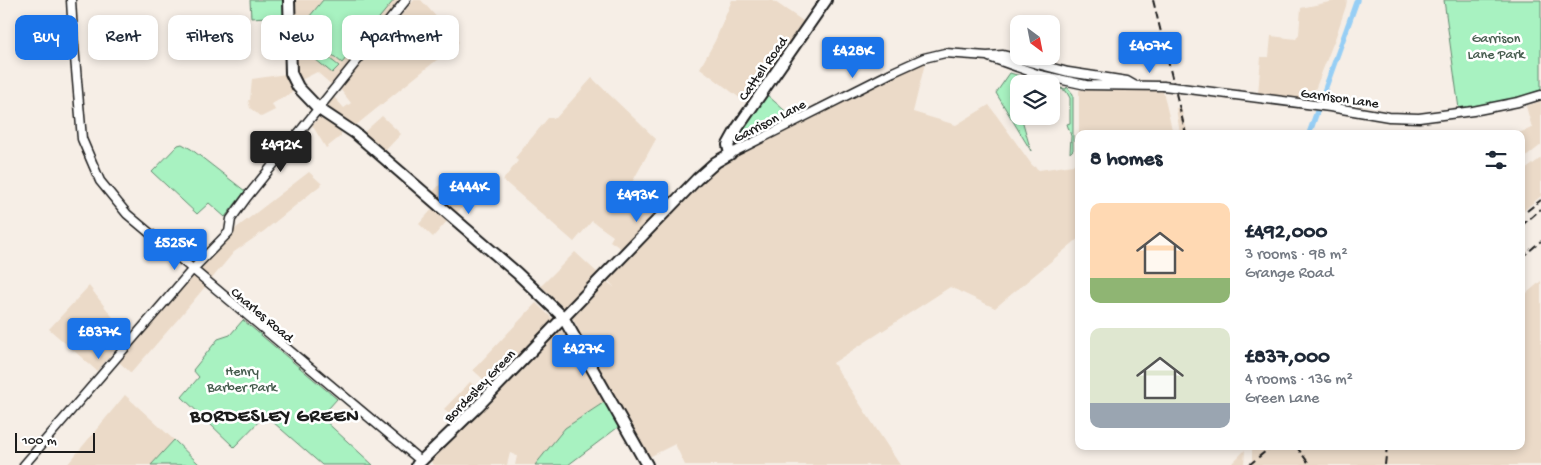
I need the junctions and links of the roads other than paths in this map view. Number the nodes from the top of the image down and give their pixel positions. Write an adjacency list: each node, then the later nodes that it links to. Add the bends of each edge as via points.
1 (71, 0): 14 (street, Charles Road, via 82,139 100,180 126,214)
2 (289, 0): 12 (main road, via 291,73 298,87)
3 (406, 0): 12 (street)
4 (826, 0): 13 (main road, Cattell Road, via 738,127 728,145)
5 (987, 56): 6 (street, Garrison Lane, via 1002,56); 8 (street, Garrison Lane); 13 (street, Garrison Lane, via 945,53 924,58)
6 (1066, 71): 7 (street, Garrison Lane); 8 (street)
7 (1079, 73): 9 (street); 10 (street, Garrison Lane)
8 (1064, 80): 9 (street, Garrison Lane)
9 (1078, 83): 10 (street, Garrison Lane)
10 (1134, 85): 11 (street, Garrison Lane, bridge, via 1419,118 1473,111)
11 (1541, 95)
12 (319, 108): 14 (street, via 231,219 229,232); 15 (main road, via 355,133)
13 (730, 154): 15 (main road, Bordesley Green, via 697,179)
14 (192, 270): 16 (street, Charles Road); 17 (street)
15 (563, 317): 16 (main road, Bordesley Green); 18 (main road)
16 (419, 463)
17 (24, 465)
18 (647, 465)

